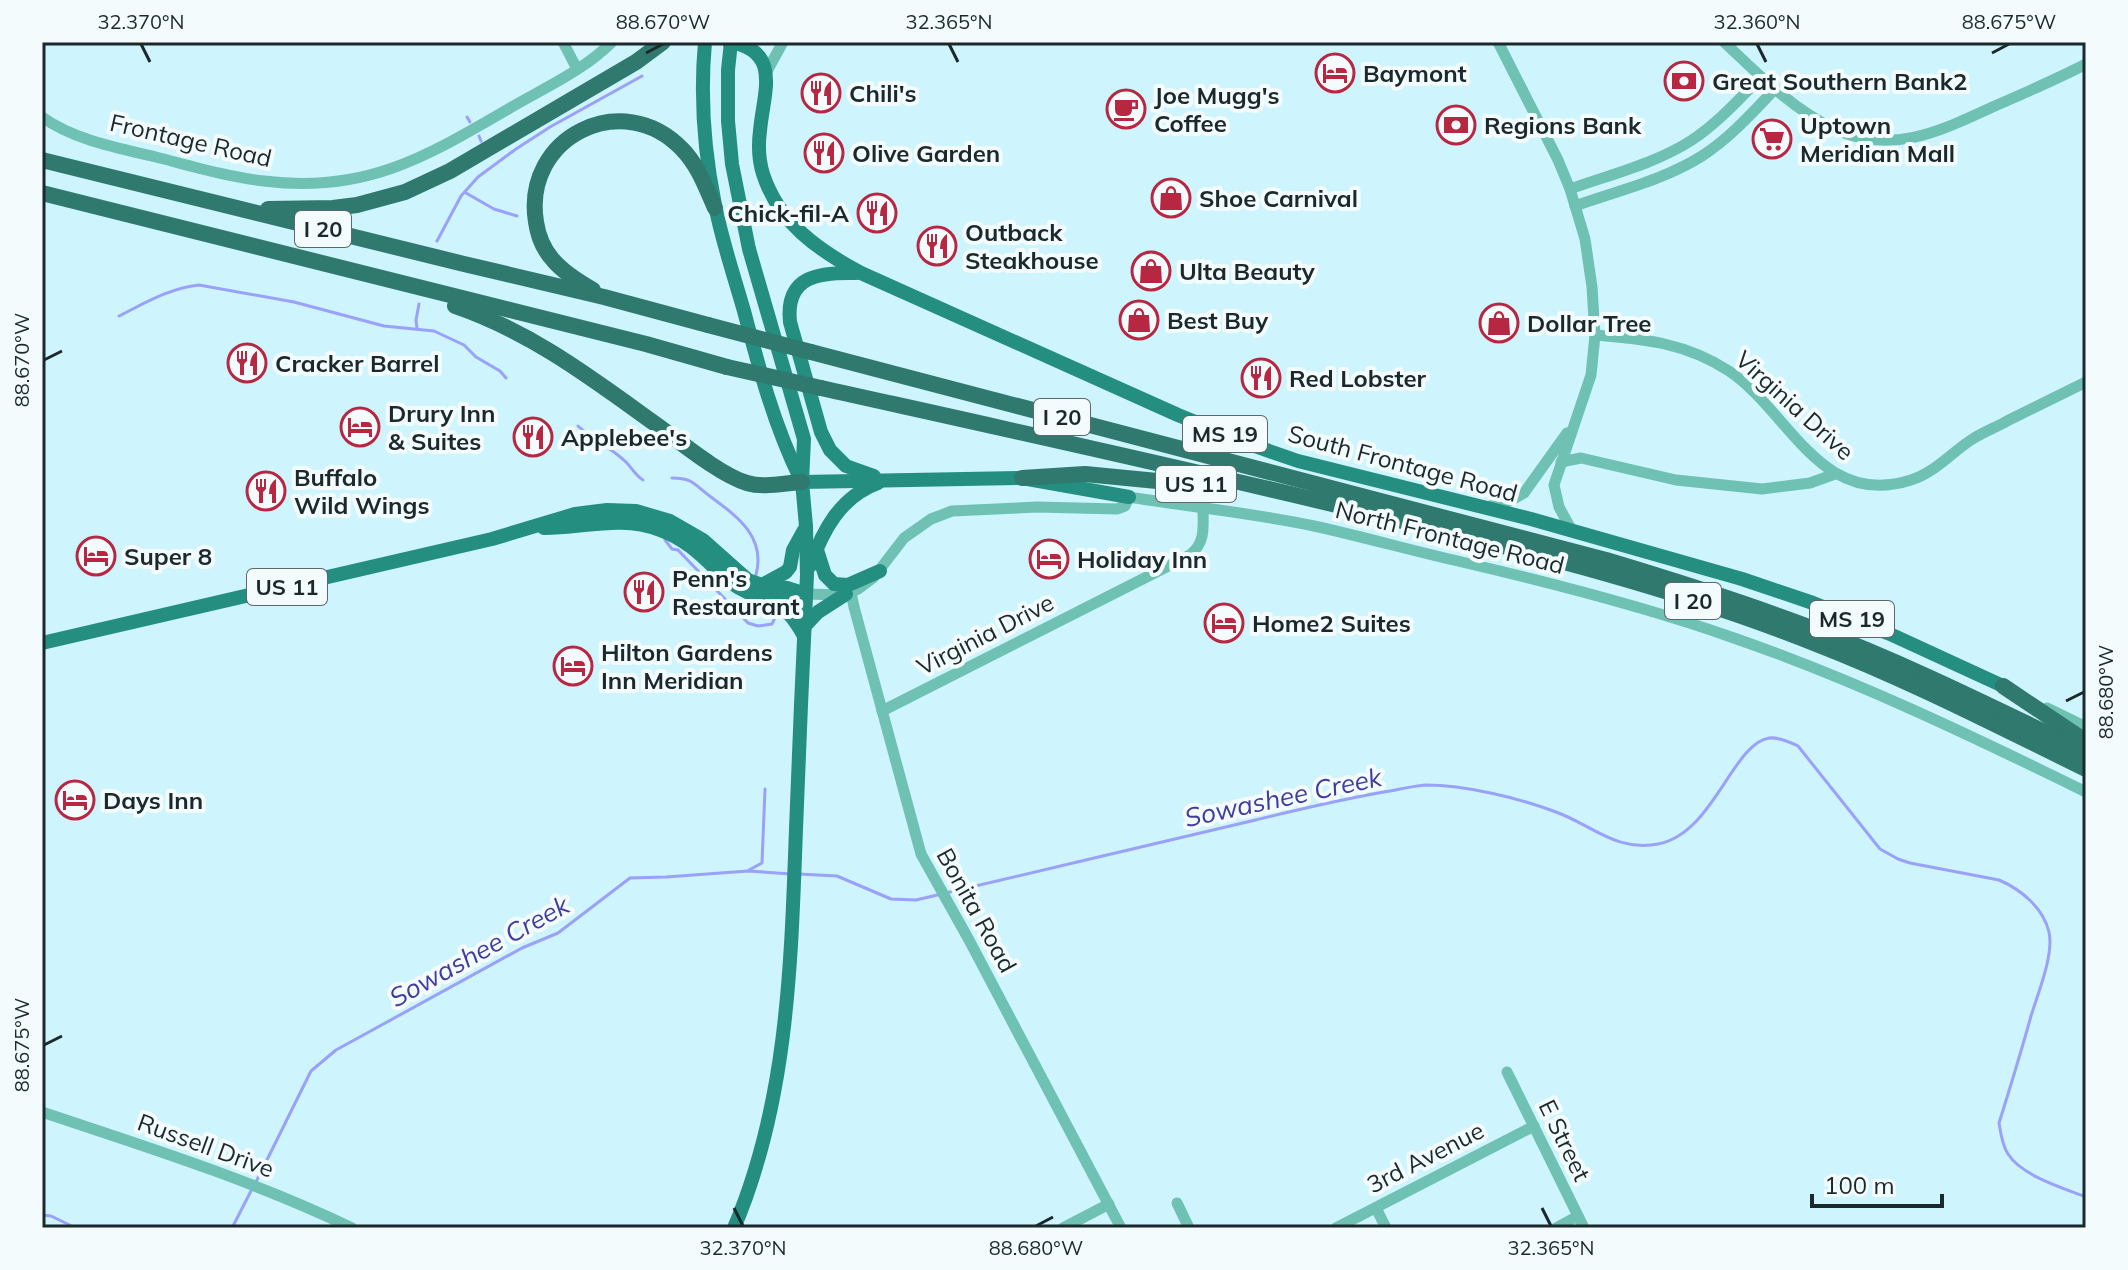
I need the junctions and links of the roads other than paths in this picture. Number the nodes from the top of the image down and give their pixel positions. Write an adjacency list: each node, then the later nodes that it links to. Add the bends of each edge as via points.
1 (563, 42): 10 (street)
2 (612, 42): 10 (street, Frontage Road)
3 (663, 42): 20 (highway, via 463,163 405,192 333,208)
4 (705, 42): 19 (main road, via 702,107)
5 (731, 42): 11 (main road, via 754,51); 31 (main road, via 728,121 735,183 804,439)
6 (783, 42): 11 (street)
7 (1498, 42): 16 (street)
8 (1724, 42): 12 (street)
9 (2086, 64): 13 (street, via 1943,129 1893,141 1834,128)
10 (577, 69): 14 (street, Frontage Road, via 442,148 372,175 331,182 261,181 91,139)
11 (766, 73): 21 (main road, South Frontage Road / MS 19, via 759,149 770,191 808,241)
12 (1761, 77): 13 (street); 16 (street, via 1689,142)
13 (1775, 89): 18 (street, via 1701,157)
14 (42, 117)
15 (42, 160): 20 (highway, I 20)
16 (1570, 189): 18 (street)
17 (42, 193): 22 (highway, I 20)
18 (1575, 206): 24 (street, via 1585,239)
19 (715, 208): 23 (highway, via 684,151 654,128 611,121 567,138 538,178 537,228 553,260); 31 (main road, via 770,402)
20 (249, 210): 23 (highway, I 20)
21 (861, 273): 30 (main road, via 825,273 805,280 793,296 789,314 830,450 854,470); 34 (main road, South Frontage Road / MS 19, via 1249,444)
22 (418, 287): 31 (highway, via 547,348 738,479 758,485); 32 (highway, I 20, bridge, via 727,367)
23 (604, 297): 50 (highway, I 20, bridge, via 1681,583 1879,655)
24 (1595, 335): 26 (street, via 1591,375); 28 (street, Virginia Drive, via 1641,338 1700,355 1754,393)
25 (2086, 382): 28 (street, Virginia Drive, via 1973,438 1913,479 1880,486)
26 (1574, 423): 27 (street); 34 (street, via 1524,493)
27 (1561, 462): 28 (street, via 1581,458 1676,480 1762,489); 37 (street, via 1555,493)
28 (1835, 474)
29 (1022, 478): 30 (main road, US 11); 32 (highway, US 11, via 1111,475); 33 (main road)
30 (885, 479): 31 (main road); 38 (main road, US 11, via 850,497)
31 (802, 482): 36 (main road)
32 (1280, 491): 51 (highway, I 20, via 1604,573 1712,606 1814,643)
33 (1129, 497): 35 (street, North Frontage Road); 39 (street, North Frontage Road, via 1117,509 952,511 908,535)
34 (1485, 507): 37 (main road, South Frontage Road / MS 19)
35 (1203, 509): 47 (street, Virginia Drive, via 1203,538 1190,555); 52 (street, North Frontage Road, via 1312,526 1663,614 1877,694)
36 (806, 520): 38 (main road); 40 (main road); 41 (main road, via 790,567)
37 (1571, 529): 46 (main road, South Frontage Road / MS 19, via 1813,603)
38 (816, 549): 39 (main road, via 834,584 848,585); 40 (main road, US 11)
39 (880, 571): 42 (street, North Frontage Road)
40 (807, 575): 43 (main road, US 11)
41 (762, 591): 43 (main road, via 787,598); 44 (main road); 45 (main road, US 11, via 715,550 670,521 648,513 591,511 492,539)
42 (848, 593): 43 (street); 44 (main road, via 818,612); 47 (street, Bonita Road)
43 (806, 594): 44 (main road)
44 (804, 632): 61 (main road, via 786,1015 761,1151)
45 (42, 643)
46 (2003, 686): 48 (street, South Frontage Road); 49 (highway, MS 19)
47 (882, 711): 57 (street, Bonita Road, via 921,854)
48 (2086, 727)
49 (2086, 742)
50 (2086, 752)
51 (2086, 769)
52 (2086, 792)
53 (1507, 1072): 55 (street, E Street)
54 (42, 1112): 60 (street, Russell Drive, via 295,1201)
55 (1534, 1126): 58 (street, 3rd Avenue); 59 (street, E Street)
56 (1177, 1203): 64 (street)
57 (1109, 1204): 62 (street); 63 (street, Bonita Road)
58 (1376, 1208): 65 (street, 3rd Avenue); 66 (street)
59 (1581, 1222): 67 (street)
60 (352, 1228)
61 (734, 1228)
62 (1063, 1228)
63 (1121, 1228)
64 (1189, 1228)
65 (1336, 1228)
66 (1386, 1228)
67 (1556, 1228)

